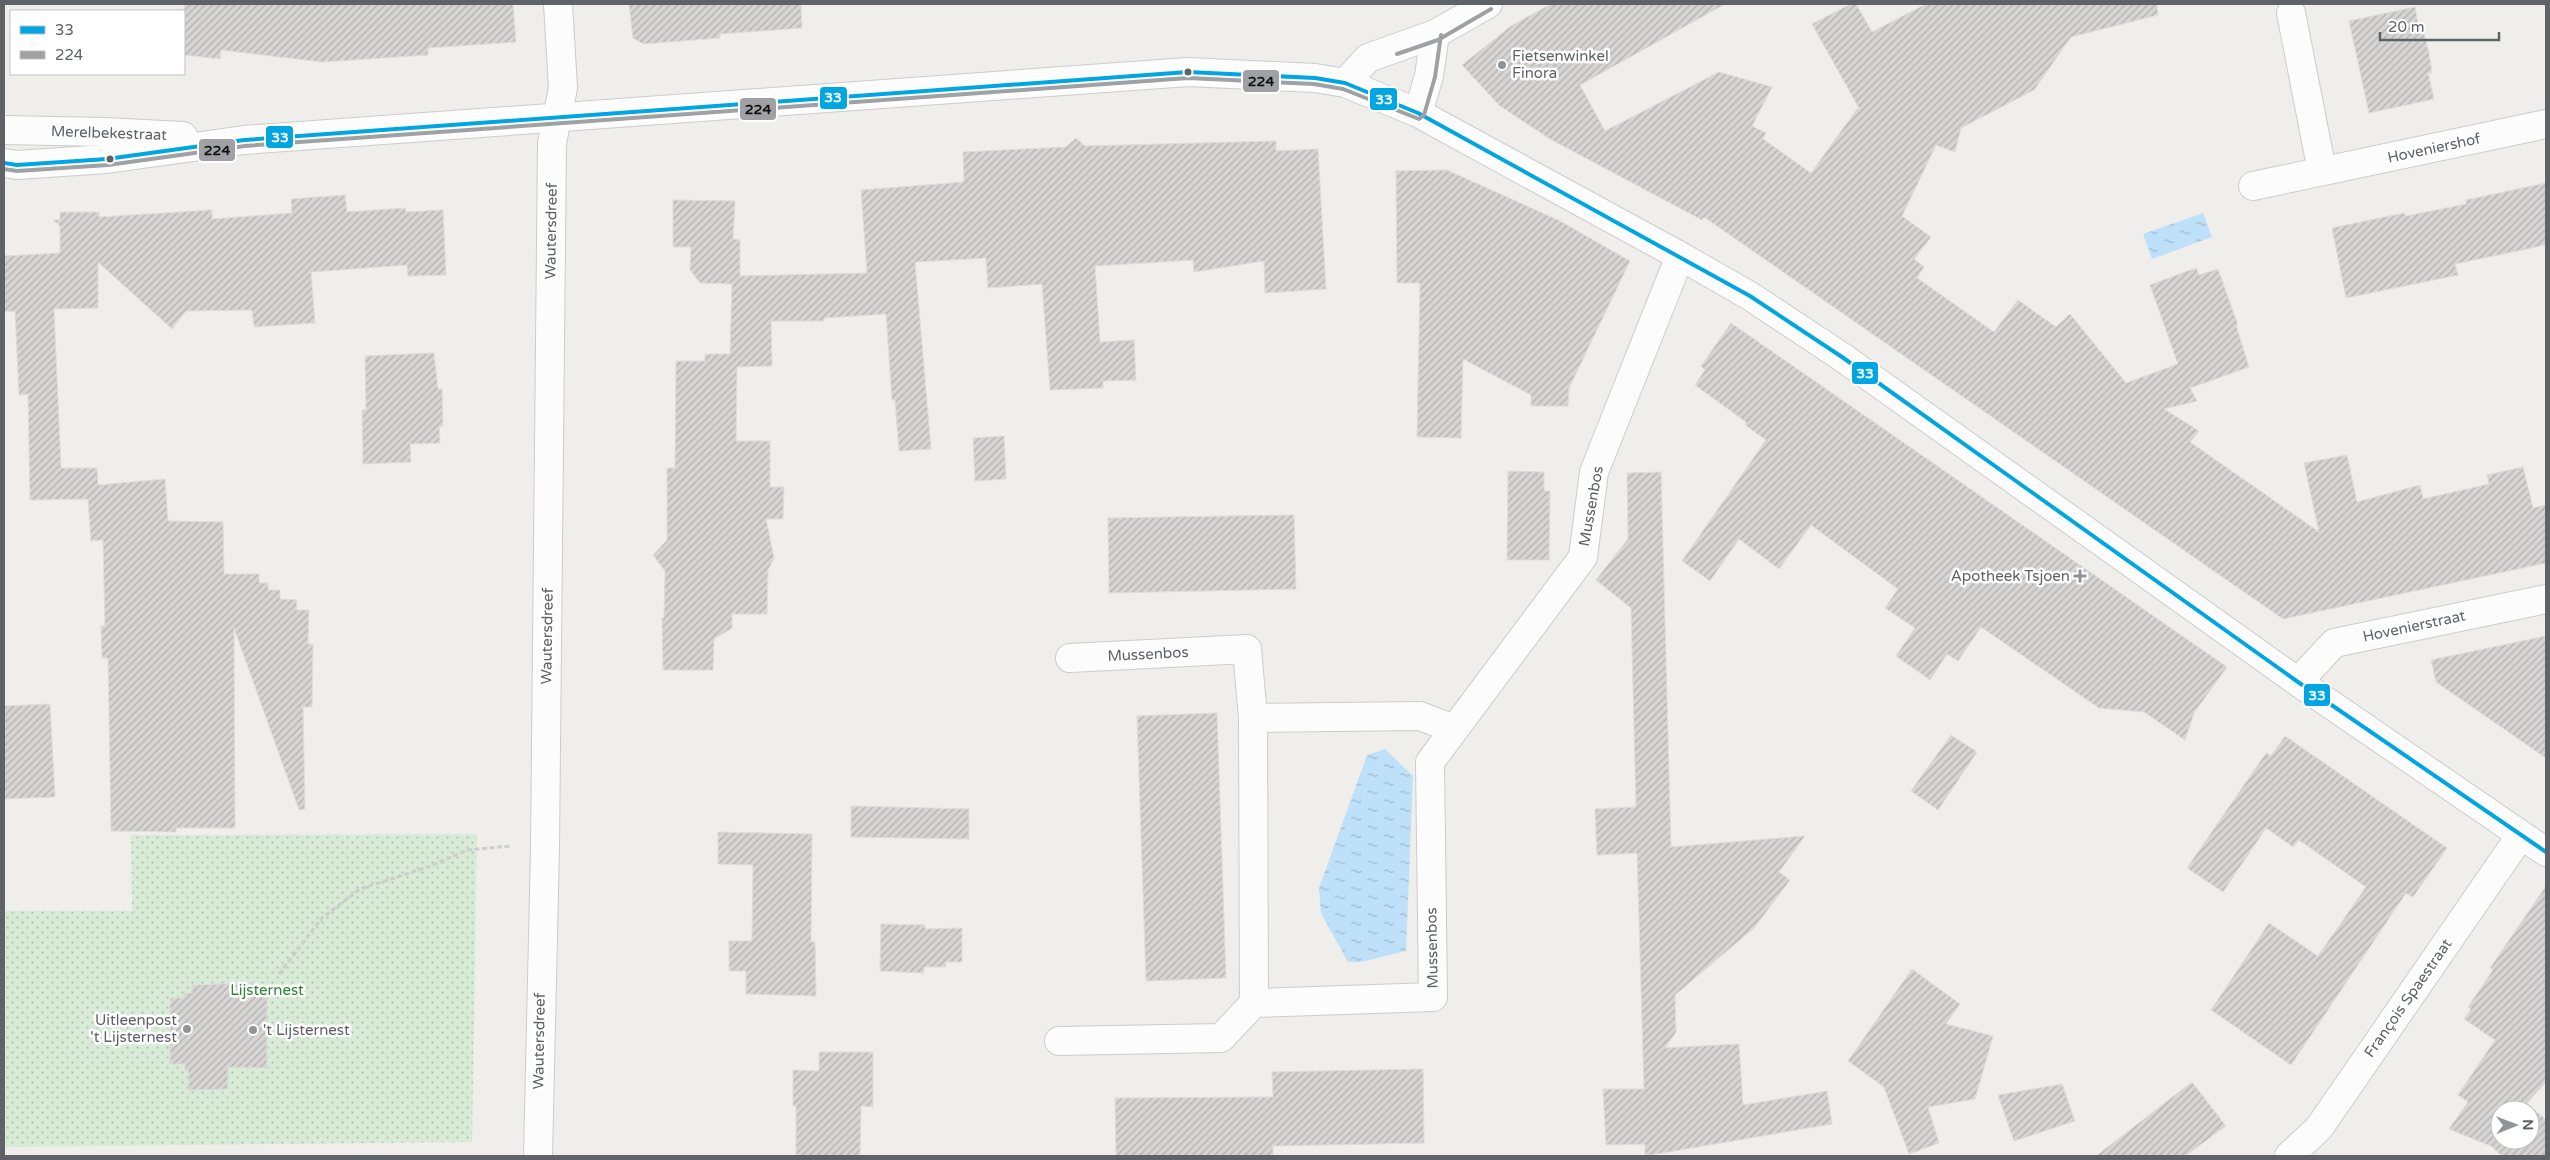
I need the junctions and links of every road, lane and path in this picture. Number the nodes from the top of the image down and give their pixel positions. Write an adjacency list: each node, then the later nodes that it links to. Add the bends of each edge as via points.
1 (558, 4): 7 (street, Wautersdreef, via 563,88)
2 (1488, 4): 4 (street)
3 (2291, 13): 12 (street)
4 (1435, 34): 5 (street, via 1368,58); 6 (street, via 1429,76)
5 (1345, 83): 6 (street, Merelbekestraat); 7 (street, Merelbekestraat, via 1315,78 1188,72)
6 (1418, 113): 14 (street, Merelbekestraat)
7 (558, 117): 10 (street, Merelbekestraat); 21 (street, Wautersdreef, via 552,143)
8 (2546, 124): 12 (street, Hoveniershof)
9 (4, 130): 10 (street, Merelbekestraat)
10 (244, 140): 11 (street, Merelbekestraat, via 107,159 17,165)
11 (4, 163)
12 (2322, 171): 13 (street, Hoveniershof)
13 (2253, 186)
14 (1680, 256): 17 (street, Merelbekestraat, via 1750,296 1842,357); 19 (street, Mussenbos, via 1594,472 1583,557)
15 (2546, 599): 17 (street, Hovenierstraat, via 2334,643)
16 (1070, 658): 18 (street, Mussenbos, via 1247,649)
17 (2298, 682): 20 (street, Merelbekestraat)
18 (1253, 718): 19 (street, via 1420,716); 24 (street, Mussenbos)
19 (1454, 729): 24 (street, Mussenbos, via 1430,762 1433,997)
20 (2521, 835): 22 (street, Merelbekestraat); 27 (street, François Spaestraat, via 2318,1128)
21 (544, 848): 23 (path, via 509,846 467,850 431,866 360,889 322,918); 26 (street, Wautersdreef)
22 (2546, 852)
23 (280, 974)
24 (1254, 1003): 25 (street, via 1221,1038)
25 (1059, 1041)
26 (538, 1156)
27 (2289, 1156)

